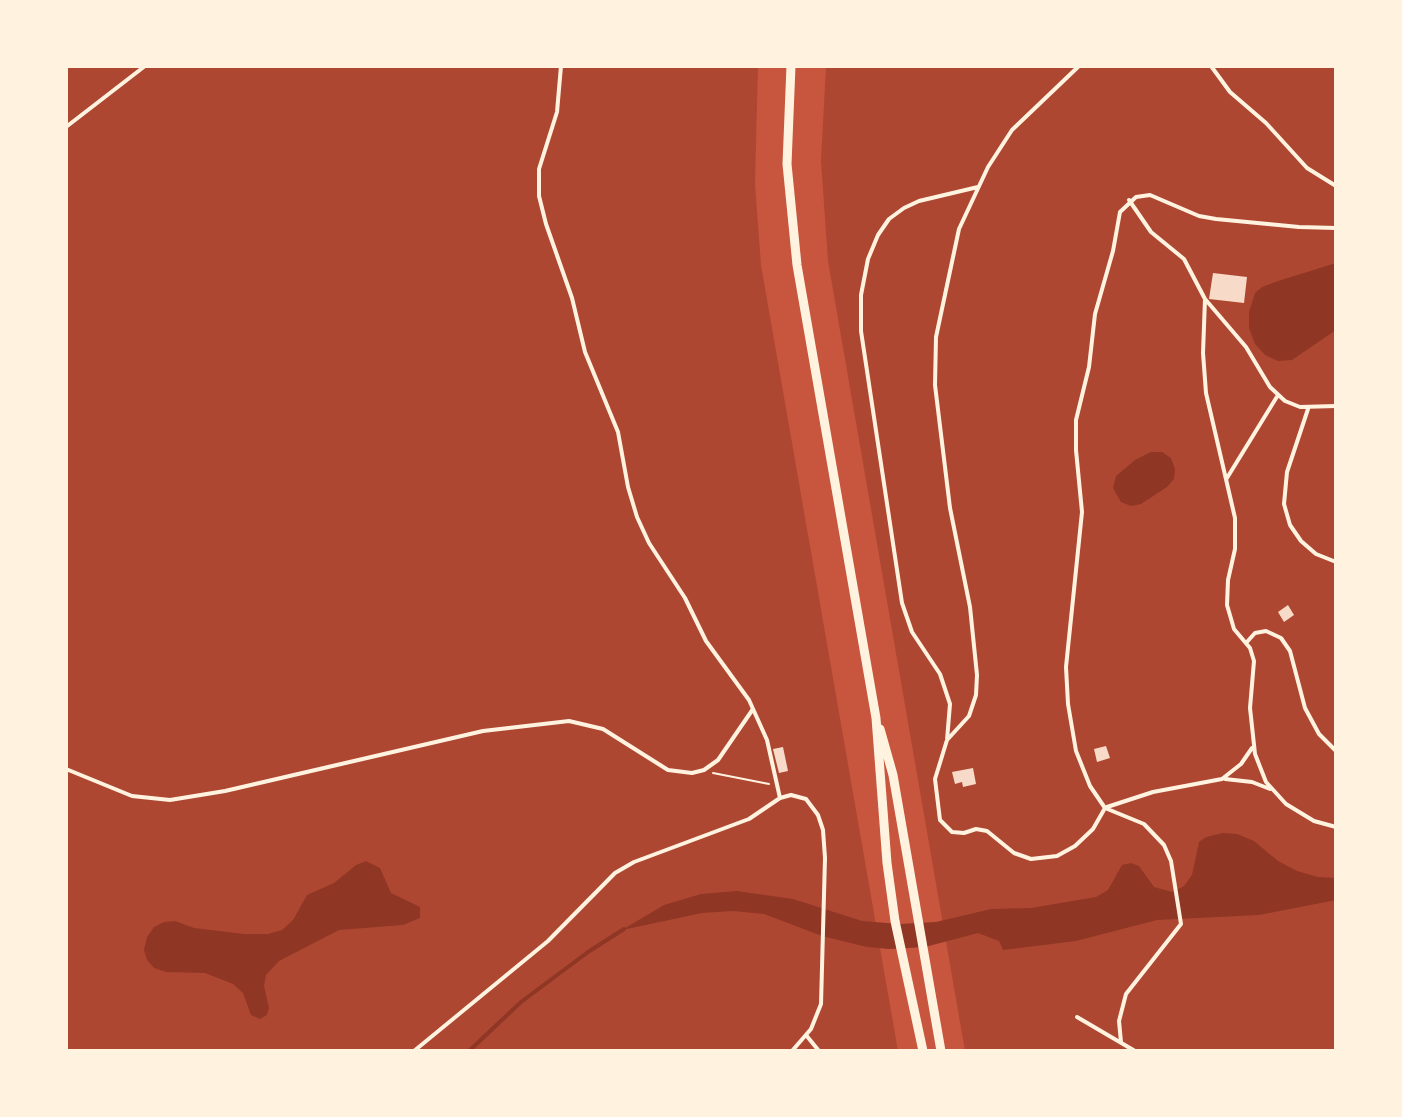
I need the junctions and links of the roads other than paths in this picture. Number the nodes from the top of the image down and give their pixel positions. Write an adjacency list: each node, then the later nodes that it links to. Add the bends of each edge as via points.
1 (145, 66): 6 (lane)
2 (561, 66): 18 (lane, via 557,112 539,169 546,224 585,352 618,432 637,517 706,641)
3 (791, 66): 19 (street, via 786,136 795,252)
4 (1079, 66): 8 (lane, via 1012,130)
5 (1211, 66): 7 (lane, via 1307,168)
6 (66, 127)
7 (1336, 186)
8 (978, 187): 20 (lane, via 954,248 934,353 950,508 977,675 969,716); 20 (lane, via 919,201 889,219 872,247 861,295 861,331 902,603 912,632 944,683 950,715)
9 (1129, 200): 10 (lane, via 1150,195 1199,216); 11 (lane, via 1151,232 1184,259); 27 (lane, via 1120,212 1098,298 1075,435 1082,512 1067,695 1079,761)
10 (1336, 228)
11 (1205, 299): 12 (lane); 15 (lane, via 1204,382)
12 (1278, 395): 14 (lane); 15 (lane)
13 (1336, 406): 14 (lane)
14 (1308, 408): 16 (lane, via 1287,472 1284,504 1301,541)
15 (1226, 479): 17 (lane, via 1235,532 1227,605 1234,629)
16 (1336, 562)
17 (1246, 643): 21 (lane, via 1254,661); 22 (lane, via 1266,631 1286,644 1305,708)
18 (753, 709): 23 (lane, via 718,760 687,773 668,770 603,729 569,721 474,733 170,800 132,796); 26 (lane, via 767,740)
19 (876, 718): 35 (street, via 895,921); 36 (street, via 893,775)
20 (947, 740): 27 (lane, via 935,787 940,820 952,832 981,830 1022,856 1048,859 1085,838)
21 (1253, 745): 24 (lane); 25 (lane)
22 (1336, 751)
23 (66, 769)
24 (1222, 779): 25 (lane); 27 (lane, via 1138,795)
25 (1271, 790): 28 (lane, via 1302,816)
26 (780, 798): 30 (lane, via 791,795 810,803 825,847 821,1004); 32 (lane, via 757,815 615,873 548,941)
27 (1105, 808): 31 (lane, via 1144,824 1159,837 1171,861 1181,924 1126,994 1119,1021)
28 (1336, 827)
29 (1077, 1017): 31 (lane)
30 (806, 1035): 33 (lane); 34 (lane)
31 (1121, 1042): 37 (lane)
32 (414, 1051)
33 (792, 1051)
34 (819, 1051)
35 (923, 1051)
36 (941, 1051)
37 (1135, 1051)

